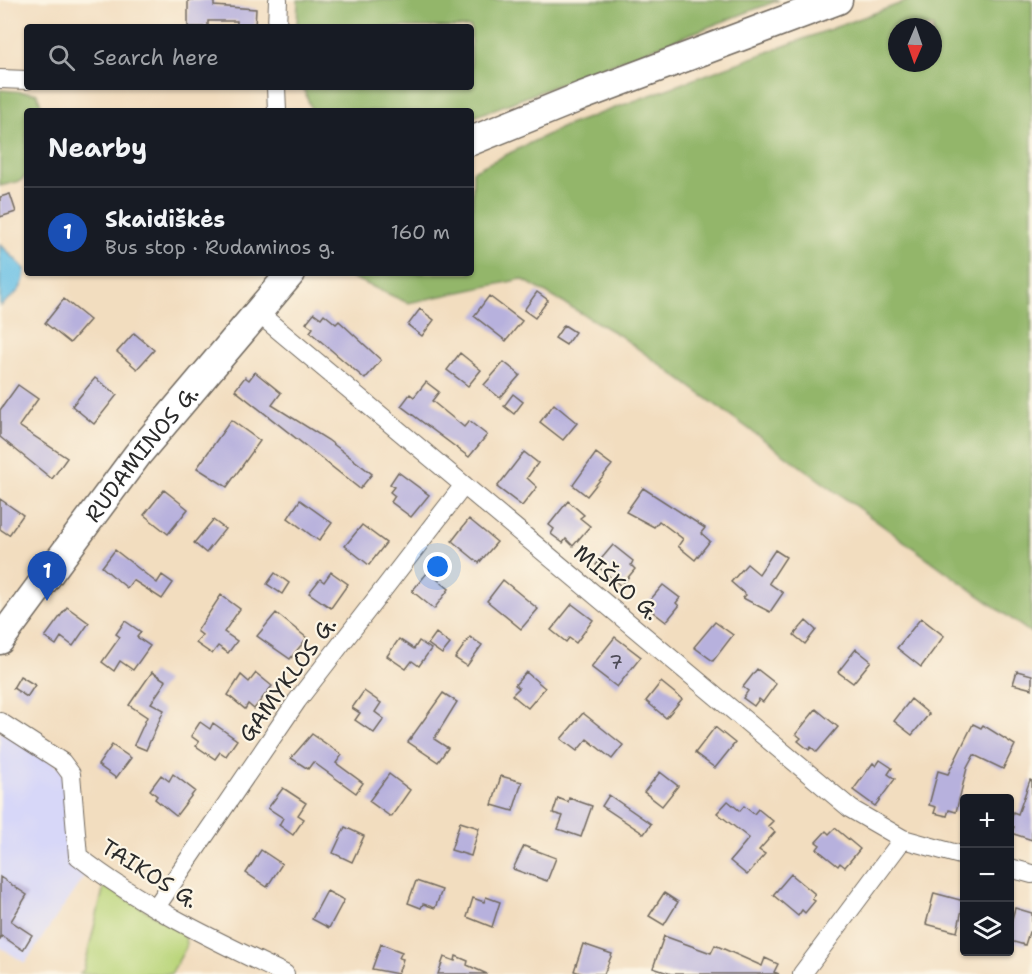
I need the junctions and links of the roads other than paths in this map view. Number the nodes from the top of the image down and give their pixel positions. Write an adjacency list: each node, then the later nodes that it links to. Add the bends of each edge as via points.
1 (278, 0): 3 (street)
2 (838, 0): 8 (main road)
3 (277, 24)
4 (0, 80): 5 (street)
5 (24, 80)
6 (276, 90): 7 (street)
7 (277, 108)
8 (474, 140)
9 (288, 276): 10 (main road, RUDAMINOS G.)
10 (257, 312): 11 (street, MIŠKO G.); 12 (main road, RUDAMINOS G., via 138,454)
11 (464, 485): 14 (street, MIŠKO G., via 851,809); 18 (street, GAMYKLOS G., via 297,701)
12 (0, 640)
13 (0, 722): 18 (street, TAIKOS G., via 62,762 70,774 78,856)
14 (903, 839): 15 (street, MIŠKO G.); 20 (street)
15 (960, 855)
16 (1014, 869): 17 (street)
17 (1032, 874)
18 (156, 907): 19 (street, TAIKOS G.)
19 (285, 974)
20 (802, 974)

